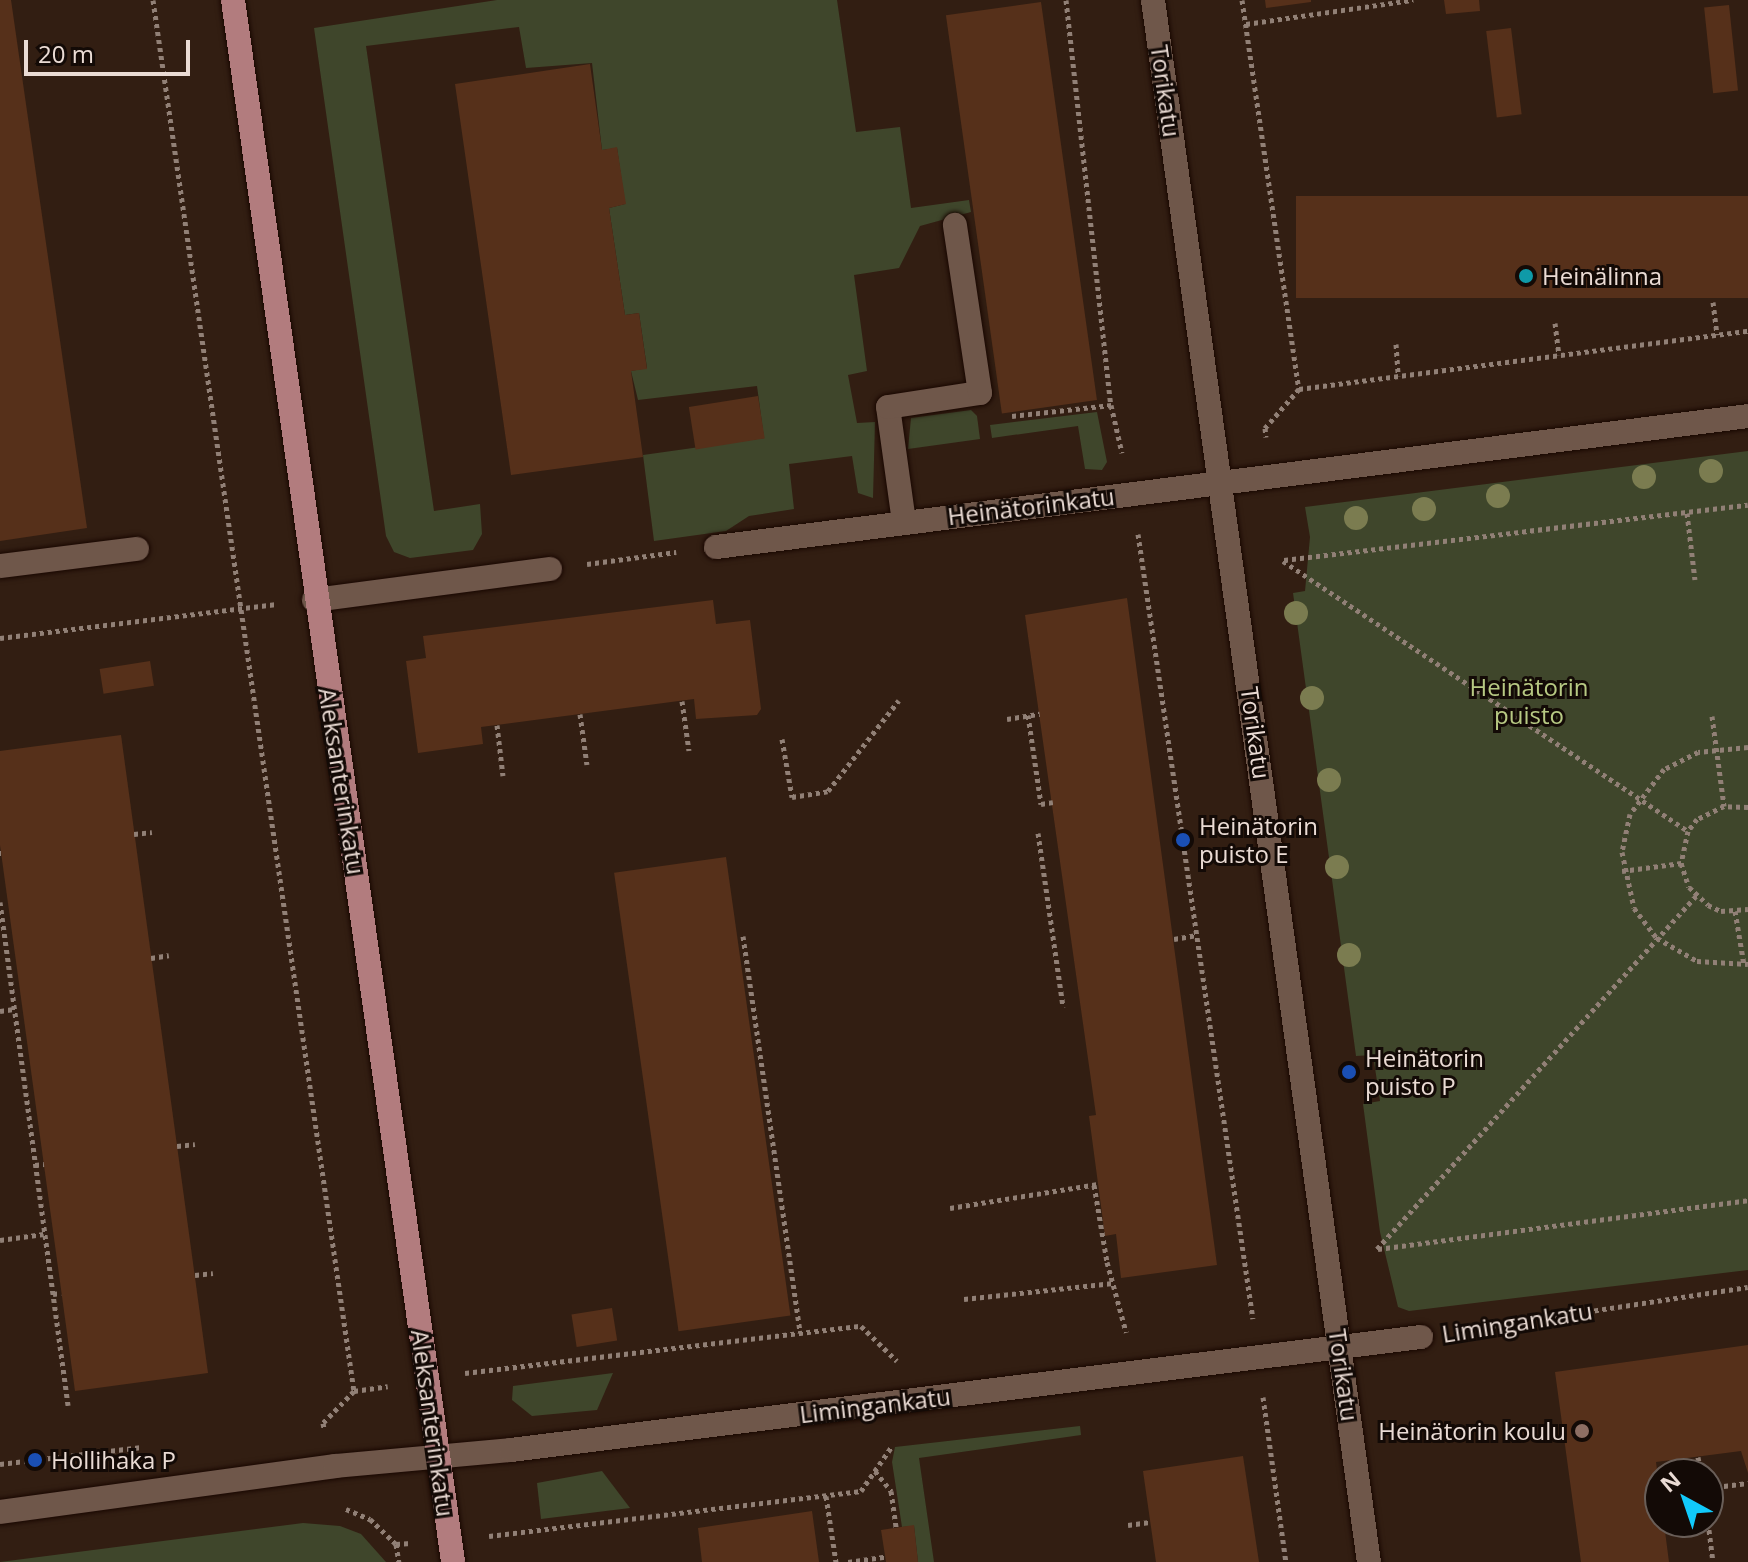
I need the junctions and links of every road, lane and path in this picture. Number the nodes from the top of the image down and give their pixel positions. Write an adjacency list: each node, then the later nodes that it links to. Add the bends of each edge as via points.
1 (153, 0): 32 (path)
2 (233, 0): 31 (main road, Aleksanterinkatu)
3 (1066, 0): 18 (path)
4 (1153, 0): 21 (street, Torikatu)
5 (1242, 0): 7 (path)
6 (1413, 0): 7 (path)
7 (1246, 24): 16 (path)
8 (955, 225): 17 (street)
9 (1713, 302): 12 (path)
10 (1555, 323): 14 (path)
11 (1748, 331): 12 (path)
12 (1717, 335): 14 (path)
13 (1396, 344): 15 (path)
14 (1559, 355): 15 (path)
15 (1398, 376): 16 (path)
16 (1299, 389): 20 (path, via 1265,428)
17 (980, 393): 18 (path, via 984,419); 25 (street, via 888,407)
18 (1111, 405): 22 (path)
19 (1748, 416): 20 (street, Heinätorinkatu)
20 (1271, 477): 21 (street, Heinätorinkatu)
21 (1222, 481): 22 (street, Heinätorinkatu); 96 (street, Torikatu)
22 (1132, 494): 25 (street, Heinätorinkatu); 62 (path)
23 (1748, 505): 24 (path)
24 (1687, 513): 30 (path); 48 (path, via 1283,561)
25 (904, 522): 26 (street, Heinätorinkatu)
26 (716, 547): 29 (path)
27 (137, 549): 28 (street)
28 (0, 566)
29 (550, 569): 31 (street)
30 (1695, 580)
31 (314, 600): 32 (path); 99 (main road, Aleksanterinkatu)
32 (243, 609): 33 (path); 100 (path)
33 (0, 638)
34 (899, 700): 42 (path, via 828,791 792,797)
35 (682, 701): 45 (path)
36 (580, 714): 46 (path)
37 (1040, 714): 38 (path)
38 (1028, 715): 40 (path); 49 (path, via 1041,804)
39 (1712, 716): 43 (path)
40 (1007, 719)
41 (497, 725): 47 (path)
42 (782, 739)
43 (1716, 747): 44 (path); 48 (path, via 1664,769); 50 (path)
44 (1748, 747)
45 (689, 751)
46 (587, 765)
47 (503, 776)
48 (1639, 796): 52 (path); 57 (path, via 1623,832)
49 (1053, 802)
50 (1724, 806): 51 (path); 52 (path, via 1709,811)
51 (1748, 807)
52 (1688, 831): 56 (path)
53 (152, 832): 55 (path)
54 (1038, 833): 71 (path)
55 (134, 834)
56 (1681, 863): 57 (path); 58 (path)
57 (1622, 871): 64 (path, via 1634,908)
58 (1696, 896): 61 (path, via 1721,911); 64 (path)
59 (0, 902): 70 (path)
60 (1748, 909): 61 (path)
61 (1735, 911): 68 (path)
62 (1196, 935): 65 (path); 89 (path)
63 (743, 936): 92 (path)
64 (1657, 938): 68 (path, via 1697,961); 78 (path, via 1377,1249)
65 (1174, 939)
66 (169, 955): 67 (path)
67 (151, 958)
68 (1746, 965)
69 (18, 974): 70 (path)
70 (10, 976): 72 (path)
71 (1063, 1007)
72 (14, 1009): 73 (path); 77 (path)
73 (0, 1011)
74 (195, 1144): 75 (path)
75 (177, 1146)
76 (44, 1164): 77 (path)
77 (35, 1165): 80 (path)
78 (1748, 1200)
79 (950, 1208): 84 (path, via 1096,1184)
80 (44, 1234): 81 (path); 87 (path)
81 (0, 1240)
82 (213, 1273): 83 (path)
83 (195, 1275)
84 (1113, 1283): 88 (path); 93 (path)
85 (1748, 1287): 95 (path, Limingankatu)
86 (61, 1293): 87 (path)
87 (53, 1294): 103 (path)
88 (964, 1299)
89 (1253, 1316): 90 (path); 97 (path)
90 (1237, 1318)
91 (1142, 1331): 93 (path)
92 (800, 1333): 98 (path, via 861,1326); 99 (path)
93 (1127, 1333): 94 (path)
94 (1111, 1336)
95 (1421, 1337): 96 (street, Limingankatu)
96 (1340, 1346): 97 (street, Limingankatu); 123 (street, Torikatu)
97 (1258, 1357): 101 (path); 105 (street, Limingankatu)
98 (900, 1364)
99 (427, 1379): 100 (path); 105 (main road, Aleksanterinkatu)
100 (354, 1391): 106 (path, via 323,1423)
101 (1263, 1395): 102 (path); 122 (path)
102 (1248, 1397)
103 (68, 1405)
104 (895, 1440): 107 (path)
105 (438, 1457): 106 (street, Limingankatu); 117 (main road, Aleksanterinkatu)
106 (335, 1466): 111 (street, Limingankatu); 116 (path, via 342,1507 370,1519)
107 (875, 1471): 110 (path, via 861,1491); 114 (path, via 891,1491)
108 (1748, 1483): 109 (path)
109 (1724, 1486)
110 (825, 1495): 117 (path, via 521,1532); 120 (path)
111 (0, 1512)
112 (1150, 1522): 113 (path)
113 (1128, 1525)
114 (896, 1528)
115 (1710, 1538): 124 (path)
116 (396, 1544): 117 (path); 119 (path)
117 (451, 1551)
118 (885, 1557): 121 (path)
119 (399, 1562)
120 (836, 1562)
121 (848, 1562)
122 (1286, 1562)
123 (1369, 1562)
124 (1713, 1562)

